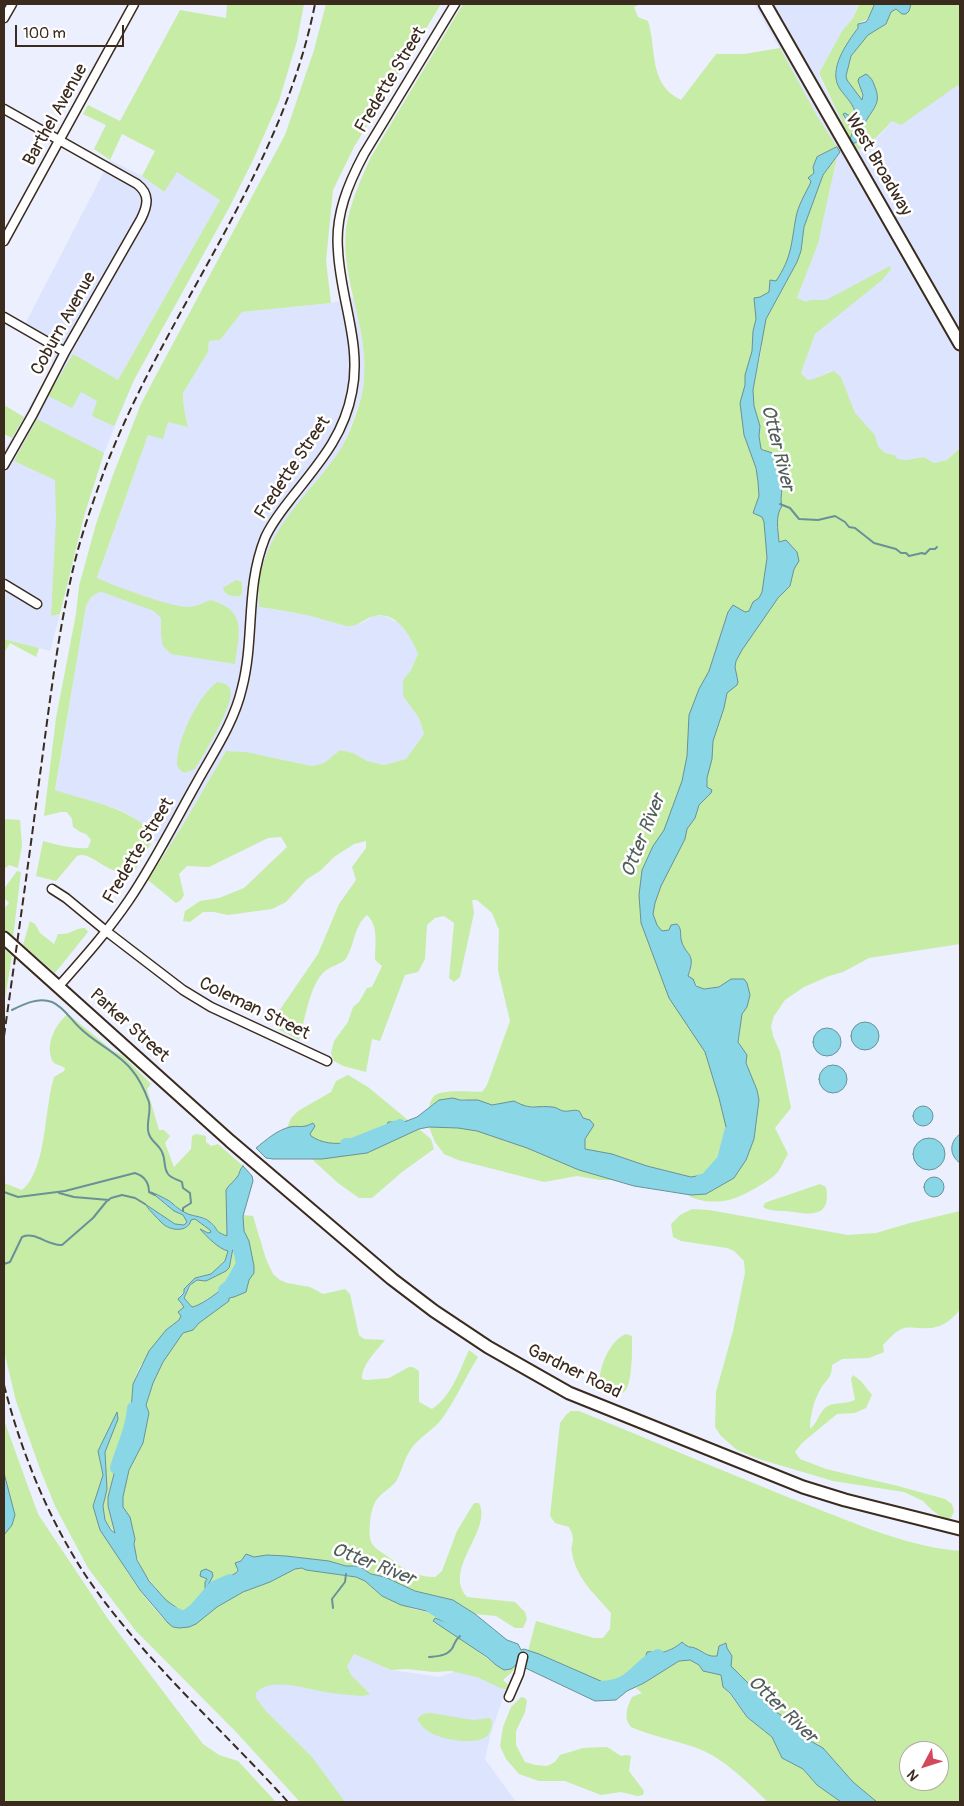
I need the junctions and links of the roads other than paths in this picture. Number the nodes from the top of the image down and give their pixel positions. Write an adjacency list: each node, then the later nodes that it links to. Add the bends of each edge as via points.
1 (12, 4): 5 (street)
2 (134, 4): 7 (street, Barthel Avenue)
3 (455, 4): 16 (street, Fredette Street, via 364,154 343,203 337,248 355,362 345,420 334,442 266,536 253,582 244,682 228,728 156,856)
4 (765, 4): 10 (main road, West Broadway)
5 (4, 18)
6 (4, 108): 7 (street)
7 (59, 140): 8 (street, Barthel Avenue); 11 (street, Coburn Avenue, via 137,184 147,197 141,219)
8 (4, 241)
9 (4, 317): 11 (street)
10 (960, 344)
11 (65, 352): 12 (street, Coburn Avenue)
12 (4, 465)
13 (4, 584): 14 (street)
14 (37, 604)
15 (52, 889): 16 (street, Coleman Street)
16 (106, 931): 18 (street, Fredette Street); 19 (street, Coleman Street, via 211,1007)
17 (4, 938): 18 (main road, Parker Street)
18 (59, 986): 20 (main road, Parker Street)
19 (327, 1061)
20 (230, 1141): 21 (main road, Gardner Road, via 421,1302 568,1393 810,1490)
21 (960, 1529)
22 (523, 1657): 23 (street)
23 (509, 1697)

